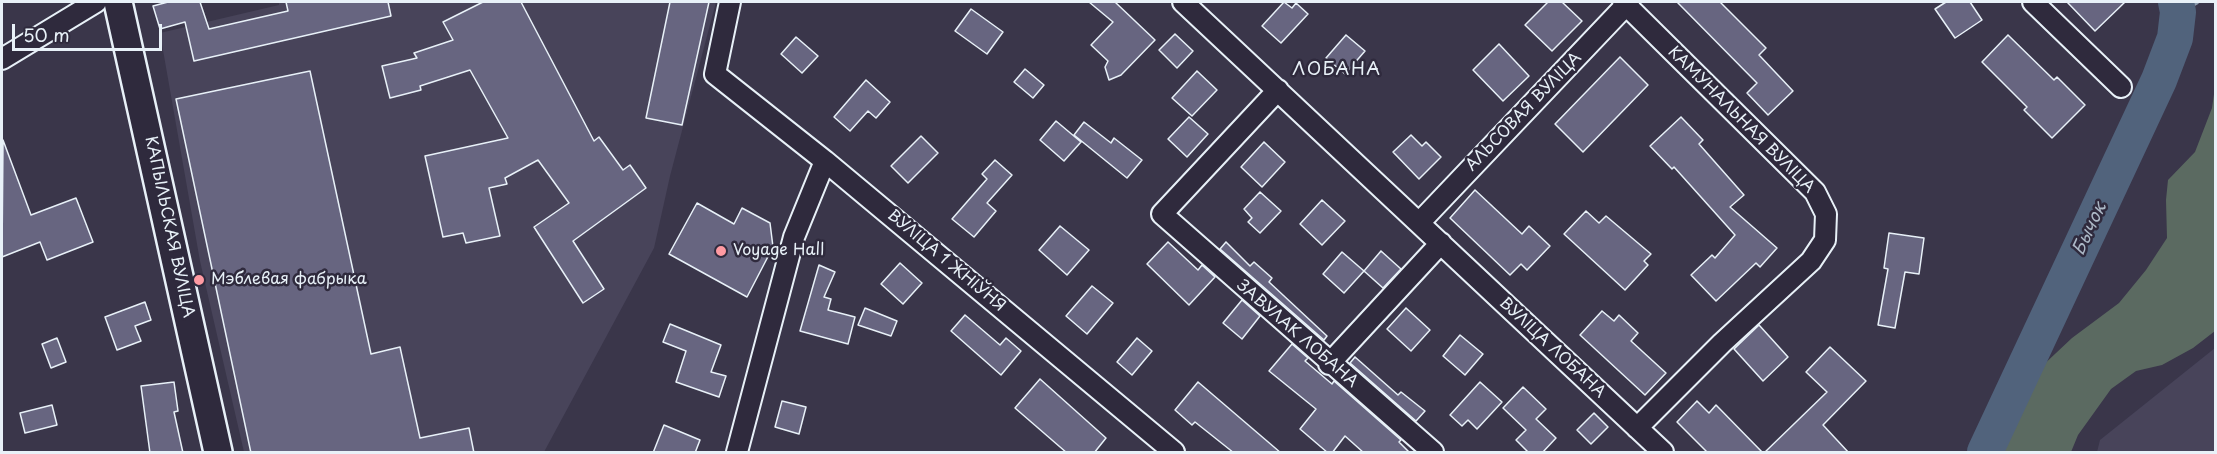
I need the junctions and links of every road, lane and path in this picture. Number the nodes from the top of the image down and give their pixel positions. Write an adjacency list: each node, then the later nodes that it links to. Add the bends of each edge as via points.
1 (96, 2): 7 (street)
2 (118, 2): 15 (main road, КАПЫЛЬСКАЯ ВУЛІЦА)
3 (730, 2): 10 (street, ВУЛІЦА 1 ЖНІЎНЯ, via 715,74)
4 (1183, 2): 9 (street, ВУЛІЦА ЛОБАНА)
5 (2033, 2): 8 (street)
6 (1626, 3): 11 (street, АЛЬСОВАЯ ВУЛІЦА); 14 (street, КАМУНАЛЬНАЯ ВУЛІЦА, via 1815,192 1826,214 1825,240 1811,261)
7 (2, 59)
8 (2121, 87)
9 (1278, 90): 11 (street, ВУЛІЦА ЛОБАНА); 13 (street, ЗАВУЛАК ЛОБАНА, via 1162,214)
10 (825, 161): 16 (street, via 794,237); 17 (street, ВУЛІЦА 1 ЖНІЎНЯ)
11 (1419, 223): 12 (street, ВУЛІЦА ЛОБАНА)
12 (1442, 243): 13 (street); 14 (street, ВУЛІЦА ЛОБАНА)
13 (1329, 364): 18 (street, ЗАВУЛАК ЛОБАНА)
14 (1637, 428): 19 (street, ВУЛІЦА ЛОБАНА)
15 (218, 453)
16 (737, 453)
17 (1174, 453)
18 (1433, 453)
19 (1663, 453)

